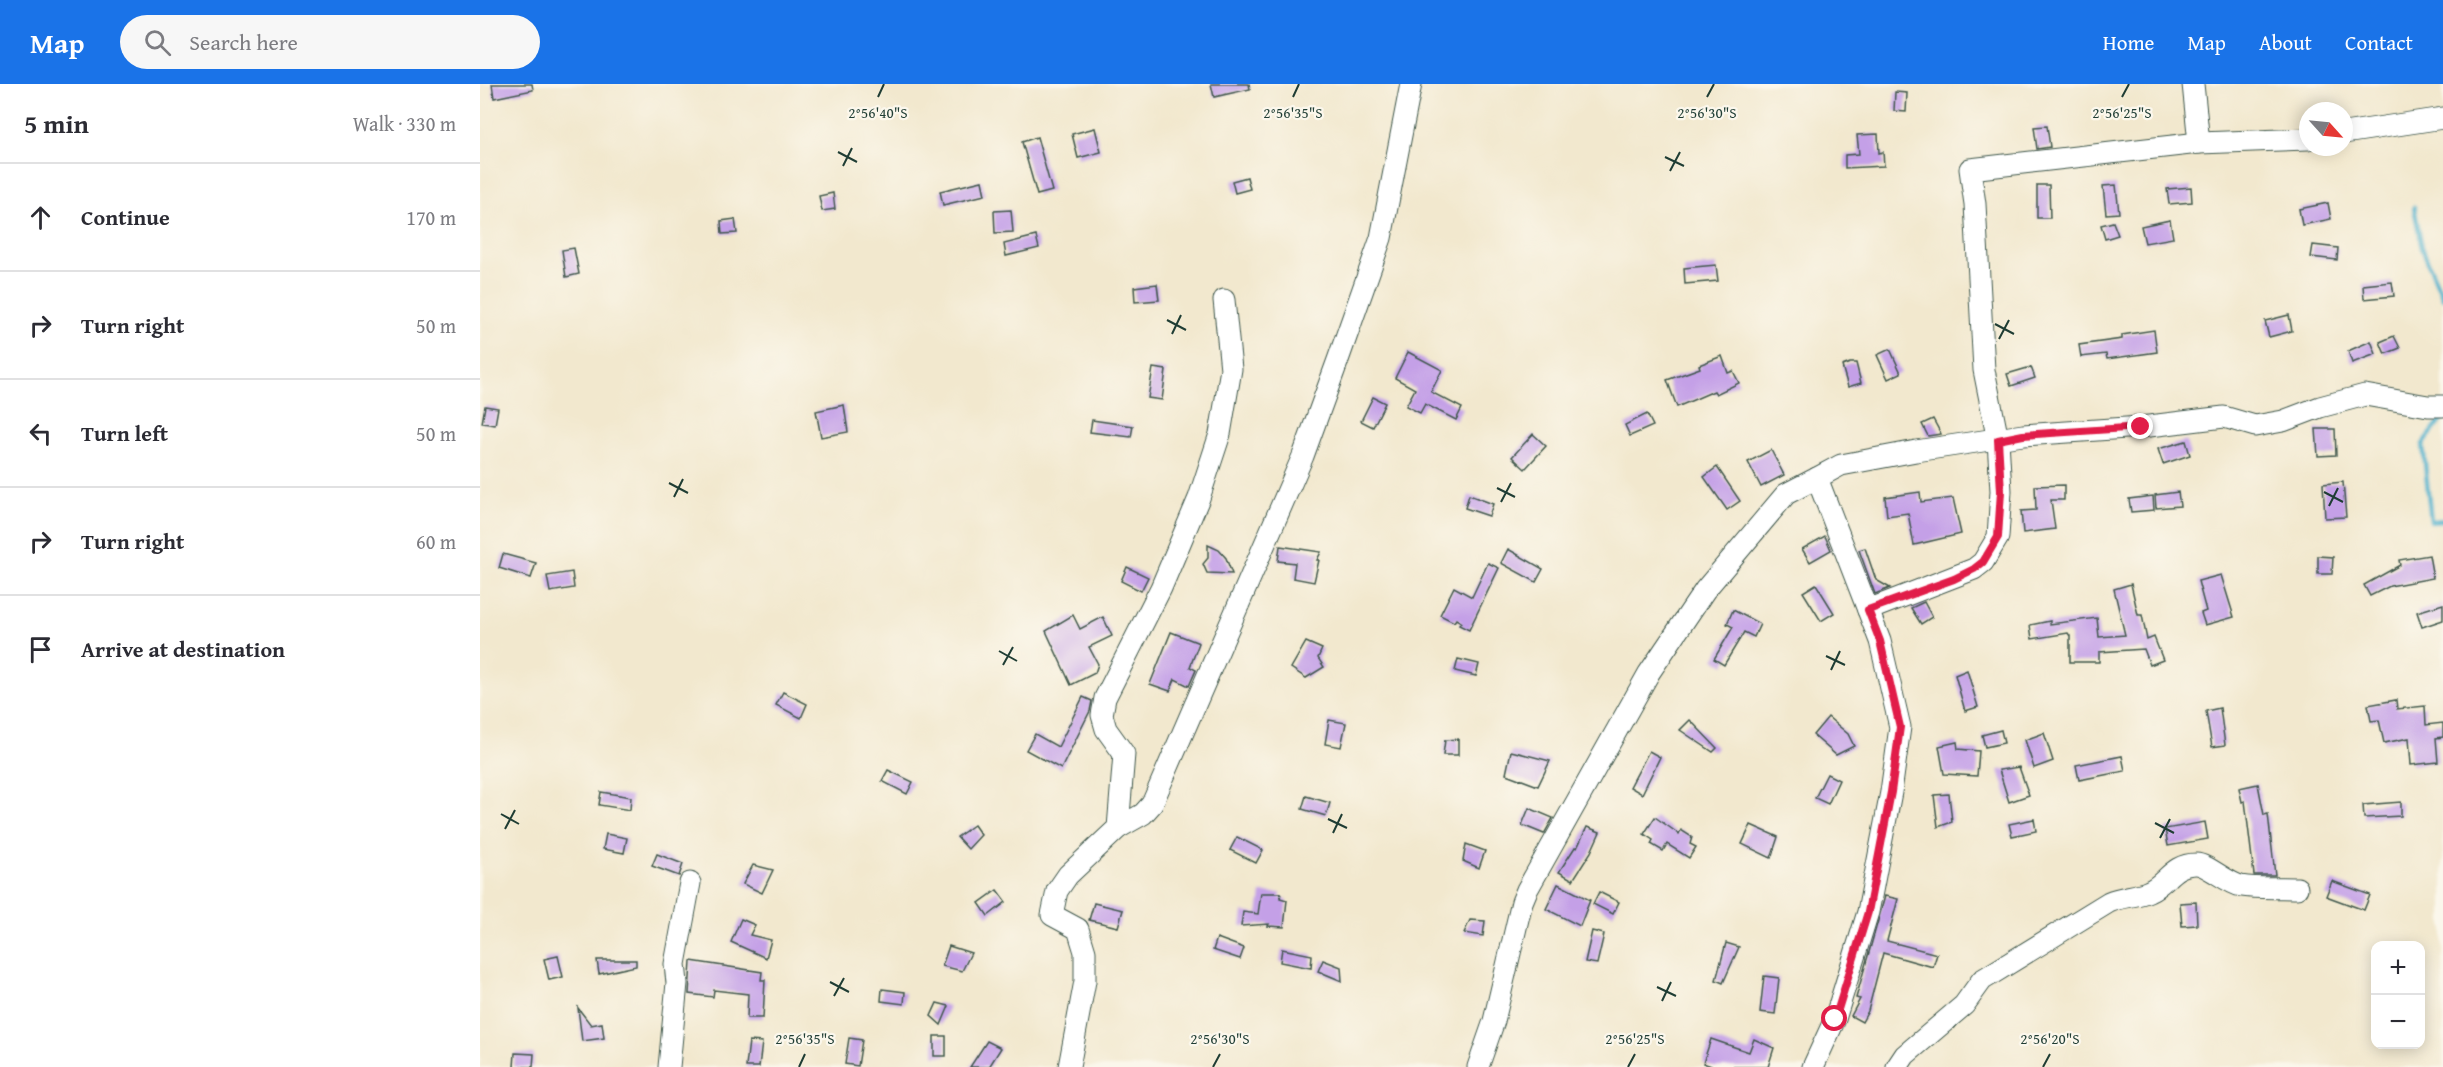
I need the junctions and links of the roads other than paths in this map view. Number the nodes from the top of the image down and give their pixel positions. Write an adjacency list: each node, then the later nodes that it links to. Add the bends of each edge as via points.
1 (1410, 84): 12 (street, via 1381,238 1303,456 1152,804)
2 (2193, 84): 6 (street)
3 (2443, 118): 4 (street)
4 (2353, 132)
5 (2299, 139): 6 (street)
6 (2199, 143): 9 (street, via 1970,169 1984,369)
7 (1224, 300): 12 (street, via 1232,369 1220,434 1199,498 1161,588 1105,698 1102,716 1106,729 1124,754)
8 (2443, 406): 9 (street, via 2365,395 2255,426 2224,417)
9 (1998, 440): 10 (street, via 1841,465); 11 (street, via 1998,537 1983,562 1954,579)
10 (1817, 478): 11 (street); 17 (street, via 1786,494 1705,590 1649,673 1527,890 1494,1021)
11 (1868, 610): 18 (street, via 1880,641 1900,727 1868,912 1835,1019)
12 (1118, 828): 16 (street, via 1068,875 1057,891 1052,915 1078,929 1085,952 1085,981)
13 (690, 883): 15 (street, via 675,964 677,983)
14 (2297, 888): 19 (street, via 2243,886 2202,865 2176,869 2148,892 2109,902 1982,980 1964,1005 1905,1055)
15 (669, 1067)
16 (1069, 1067)
17 (1478, 1067)
18 (1813, 1067)
19 (1897, 1067)

